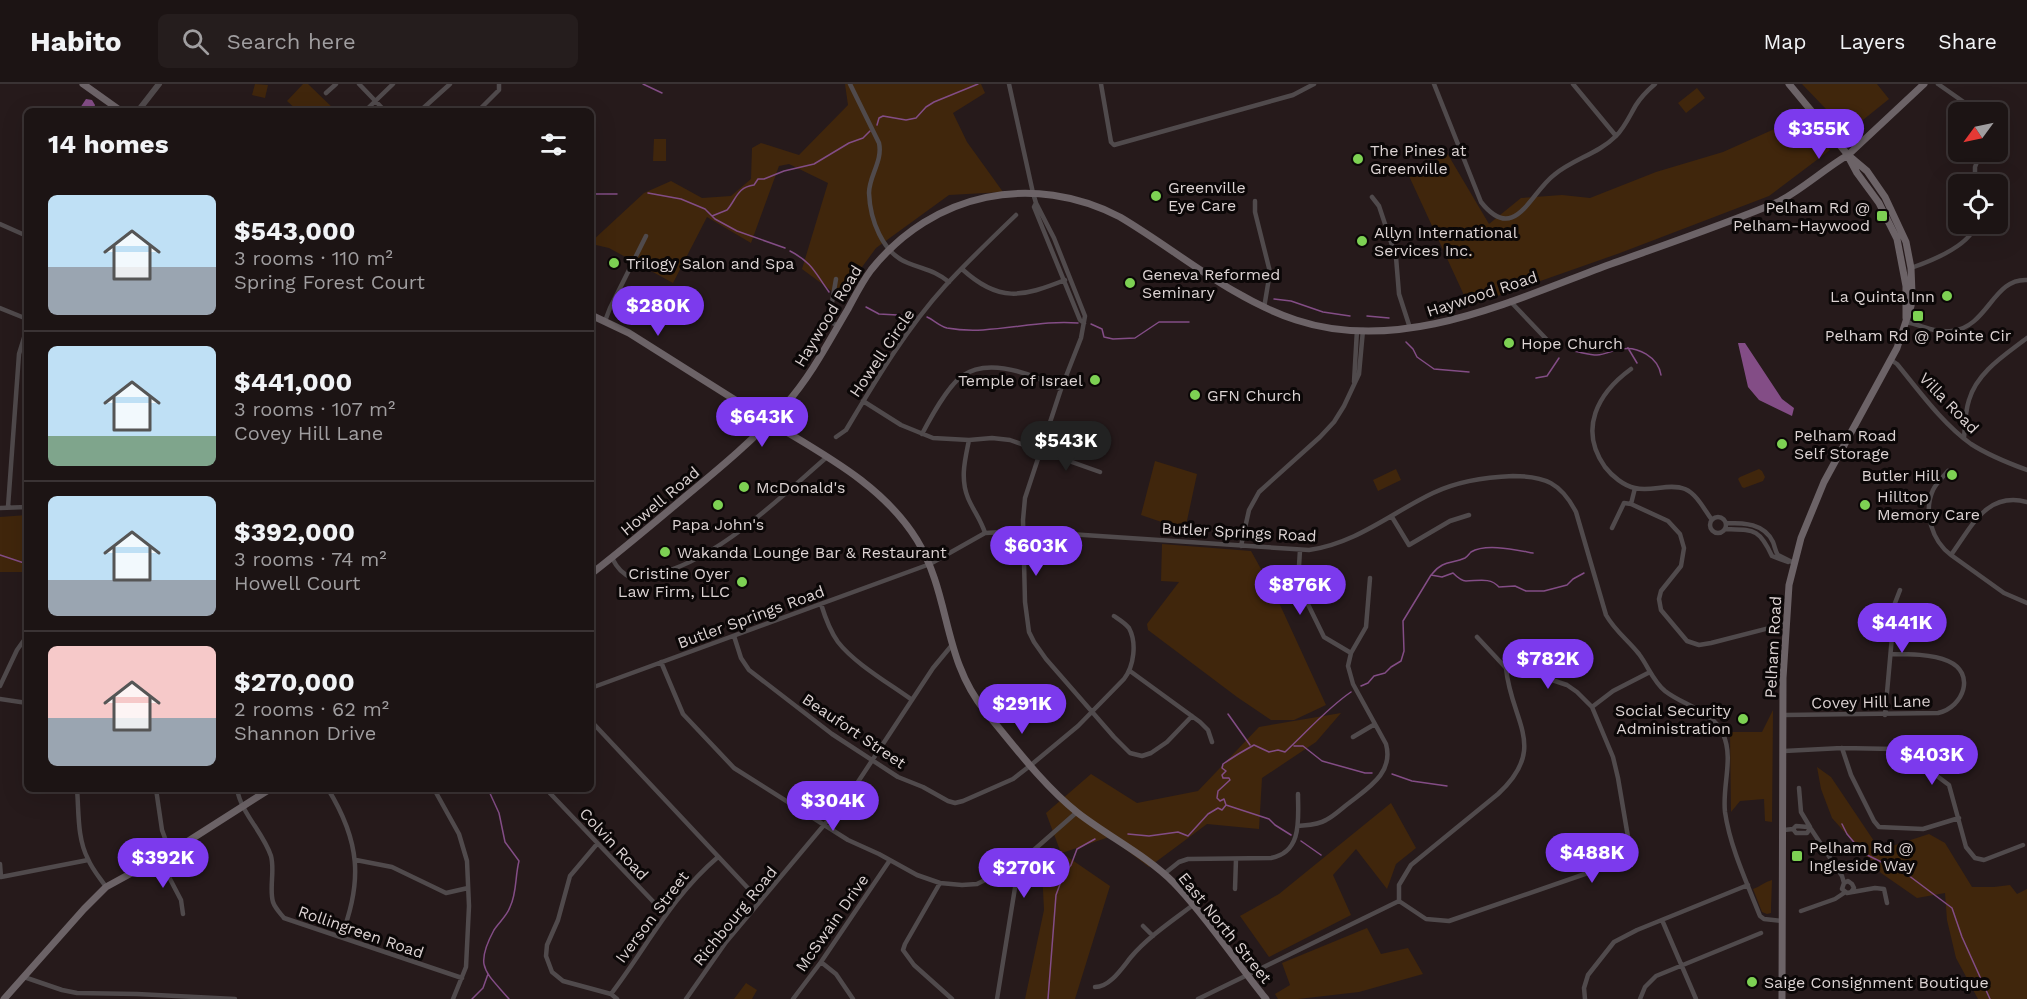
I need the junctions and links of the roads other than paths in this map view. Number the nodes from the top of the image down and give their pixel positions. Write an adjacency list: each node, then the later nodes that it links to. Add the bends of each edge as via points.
1 (83, 84): 21 (main road)
2 (159, 84): 22 (street)
3 (336, 84): 18 (street)
4 (359, 84): 19 (street)
5 (393, 84): 19 (street)
6 (450, 84): 25 (street)
7 (499, 84): 26 (street, via 499,90)
8 (850, 84): 38 (street, via 879,143 880,154 869,193 876,228)
9 (1009, 84): 29 (street)
10 (1101, 84): 11 (street, via 1114,145 1293,94)
11 (1314, 84)
12 (1434, 84): 27 (street, via 1478,196 1488,210 1504,218 1520,214 1552,176 1601,149)
13 (1574, 84): 27 (street)
14 (1655, 84): 27 (street)
15 (1789, 84): 28 (main road, Pelham Road)
16 (1924, 84): 28 (main road, Haywood Road)
17 (1938, 84): 20 (street)
18 (326, 93)
19 (375, 100): 23 (street); 24 (street)
20 (1964, 102)
21 (117, 108)
22 (140, 108)
23 (367, 108)
24 (382, 108)
25 (423, 108)
26 (481, 108)
27 (1616, 136)
28 (1848, 155): 39 (main road, Pelham Road, via 1867,171 1885,197 1906,243); 46 (main road, Haywood Road, via 1804,187 1762,209); 52 (main road, Pelham Road, via 1880,202 1898,239 1906,286)
29 (1034, 193): 32 (street); 38 (main road, Haywood Road, via 1002,194 959,205 918,226); 48 (main road, Haywood Road, via 1064,196 1105,209)
30 (1372, 197): 55 (street, via 1379,206 1396,257 1399,294)
31 (1255, 201): 48 (street, via 1270,272)
32 (1035, 203): 41 (street); 44 (street)
33 (1016, 215): 40 (street, Howell Circle)
34 (0, 224): 36 (street)
35 (1971, 234): 39 (street, via 1935,258)
36 (24, 235)
37 (646, 237): 51 (street)
38 (889, 250): 45 (street, via 905,262 936,272); 54 (main road, Haywood Road, via 866,277)
39 (1911, 268): 52 (main road, Pelham Road, via 1911,306)
40 (962, 269): 44 (street, via 982,285 1009,294 1033,292); 45 (street, Howell Circle)
41 (1070, 278): 44 (street); 53 (street)
42 (836, 279): 54 (street, via 829,320)
43 (2027, 280): 52 (street, via 2009,284 1981,316 1960,330 1933,330)
44 (1064, 281): 53 (street)
45 (949, 282): 63 (street, Howell Circle, via 907,334)
46 (1510, 301): 55 (main road, Haywood Road, via 1445,322); 59 (street)
47 (0, 308): 50 (street)
48 (1264, 308): 56 (main road, Haywood Road, via 1328,328)
49 (594, 316): 51 (main road, East North Street)
50 (24, 318)
51 (605, 321): 64 (main road, East North Street)
52 (1906, 322): 60 (main road, Pelham Road)
53 (1084, 323): 62 (street, via 1082,338)
54 (837, 327): 64 (main road, Haywood Road, via 798,389)
55 (1410, 328): 56 (main road, Haywood Road)
56 (1360, 330): 87 (street, via 1354,385 1340,414 1327,431 1259,492 1248,513)
57 (24, 338): 77 (street, via 19,354)
58 (2027, 338): 67 (street, via 1990,368 1976,385 1968,403)
59 (1551, 344)
60 (1891, 360): 67 (street, Villa Road); 91 (main road, Pelham Road, via 1824,482)
61 (1631, 369): 74 (street, via 1608,388 1595,414 1592,433 1599,458 1608,471)
62 (1061, 389): 65 (street, via 1010,370 973,370 955,383); 69 (street)
63 (863, 401): 65 (street); 66 (street, Howell Circle, via 846,430)
64 (770, 421): 70 (main road, East North Street); 90 (main road, Howell Road, via 752,441)
65 (922, 434): 68 (street)
66 (836, 437)
67 (1964, 438): 71 (street, Villa Road, via 1992,456)
68 (969, 440): 69 (street, via 1003,439); 86 (street, via 964,484)
69 (1040, 451): 73 (street); 85 (street, via 1025,498)
70 (827, 458): 90 (street, via 736,533 693,561 660,573 632,577 618,569); 92 (main road, East North Street, via 862,480 888,503 911,531)
71 (2027, 470)
72 (1948, 471): 89 (street, via 1934,488 1929,515 1935,537)
73 (1100, 472)
74 (1635, 489): 76 (street); 82 (street, via 1687,490)
75 (2027, 502): 89 (street, via 2012,499 1992,504)
76 (1631, 504): 84 (street, via 1624,503); 99 (street, via 1668,521 1680,534 1684,548 1681,566 1659,599 1661,610 1687,641 1698,645 1711,643)
77 (8, 507): 78 (street); 79 (street)
78 (24, 507)
79 (0, 508)
80 (1469, 514): 81 (street, via 1409,545)
81 (1392, 517): 88 (street, Butler Springs Road, via 1336,545); 109 (street, Butler Springs Road, via 1432,494 1470,480 1523,476 1553,484 1566,495 1576,512 1606,615)
82 (1712, 520): 83 (street, via 1719,518); 83 (street, via 1713,532 1719,533)
83 (1726, 526): 91 (street, via 1756,532 1772,556)
84 (1612, 528)
85 (1024, 531): 86 (street, Butler Springs Road); 87 (street, Butler Springs Road); 116 (street, via 1029,632 1046,659)
86 (985, 533): 92 (street, Butler Springs Road)
87 (1241, 546): 88 (street, Butler Springs Road)
88 (1300, 550): 104 (street, via 1298,582 1317,626 1329,641)
89 (1951, 555): 96 (street, via 2004,593)
90 (612, 558): 93 (main road, Howell Road)
91 (1794, 563): 99 (main road, Pelham Road)
92 (930, 564): 97 (street, Butler Springs Road); 103 (main road, East North Street)
93 (594, 572)
94 (1370, 578): 104 (street, via 1366,627)
95 (1900, 590): 105 (street, via 1895,603)
96 (2027, 603)
97 (821, 604): 100 (street, Butler Springs Road); 113 (street, via 841,645)
98 (1114, 616): 108 (street, via 1131,633)
99 (1785, 624): 118 (main road, Pelham Road)
100 (734, 636): 106 (street, Butler Springs Road); 126 (street, Beaufort Street, via 741,658 753,674)
101 (1477, 637): 107 (street)
102 (24, 640): 110 (street)
103 (952, 645): 113 (street, Richbourg Road); 127 (main road, East North Street, via 974,695)
104 (1352, 653): 121 (street, via 1350,677)
105 (1891, 654): 117 (street); 117 (street, Covey Hill Lane, via 1949,661 1959,669 1964,688 1958,702 1947,711)
106 (662, 662): 111 (street, Butler Springs Road); 140 (street, via 683,714 725,760)
107 (1506, 668): 115 (street, via 1567,685); 168 (street, via 1523,734 1521,765 1498,794 1411,865 1399,885)
108 (1130, 671): 116 (street, Beaufort Street); 119 (street)
109 (1650, 672): 115 (street); 161 (street, Butler Springs Road, via 1668,693 1709,716 1722,733 1727,750 1725,813)
110 (0, 686)
111 (594, 687)
112 (0, 699): 114 (street)
113 (912, 699): 126 (street, Richbourg Road)
114 (24, 703)
115 (1592, 707): 168 (street, via 1618,778 1628,837 1624,856 1608,866 1449,921 1426,920)
116 (1092, 712): 119 (street, via 1127,751 1142,756 1160,747); 127 (street, Beaufort Street)
117 (1885, 714): 118 (street, Covey Hill Lane)
118 (1784, 715): 125 (main road, Pelham Road)
119 (1192, 716): 123 (street, via 1208,730)
120 (594, 724): 150 (street)
121 (1376, 724): 122 (street); 141 (street, via 1388,752 1380,778 1326,820)
122 (1353, 737)
123 (1212, 742)
124 (1842, 748): 125 (street); 139 (street, via 1894,749 1907,755 1949,784); 139 (street, via 1851,775 1879,827 1923,829)
125 (1784, 752): 144 (main road, Pelham Road)
126 (872, 762): 127 (street, Beaufort Street, via 955,803 1010,780); 140 (street, Richbourg Road)
127 (1032, 765): 138 (main road, East North Street)
128 (1799, 788): 145 (street, via 1801,812)
129 (77, 792): 153 (street, via 79,827)
130 (156, 792): 149 (street, via 162,831)
131 (238, 792): 137 (street, Rollingreen Road)
132 (265, 792): 137 (main road)
133 (330, 792): 154 (street, via 341,813)
134 (436, 792): 163 (street, via 464,844)
135 (549, 792): 147 (street, Colvin Road)
136 (1298, 794): 141 (street)
137 (244, 806): 149 (main road); 179 (street, Rollingreen Road, via 271,856 273,902 277,909 284,918)
138 (1077, 812): 156 (street); 158 (main road, East North Street)
139 (1959, 818): 148 (street, via 1966,847 1979,860)
140 (824, 826): 155 (street); 167 (street, Richbourg Road)
141 (1298, 826): 152 (street, via 1294,843 1283,854)
142 (1800, 826): 143 (street); 145 (street); 146 (street)
143 (1793, 829): 144 (street); 146 (street)
144 (1784, 830): 175 (main road, Pelham Road)
145 (1810, 830): 146 (street); 160 (street)
146 (1800, 833)
147 (597, 844): 173 (street, Colvin Road); 186 (street, via 570,876 546,956 552,972 563,981)
148 (2023, 844)
149 (170, 852): 151 (main road)
150 (718, 857): 167 (street); 173 (street, Iverson Street)
151 (159, 858): 162 (main road); 172 (street, via 181,900)
152 (1236, 859): 158 (street, via 1188,858); 164 (street)
153 (88, 860): 157 (street, via 1,877); 162 (street)
154 (356, 860): 163 (street, via 392,867 444,892); 179 (street, via 354,894)
155 (890, 860): 159 (street); 180 (street, McSwain Drive)
156 (1020, 863): 159 (street, via 977,884); 197 (street)
157 (0, 864)
158 (1164, 874): 170 (main road, East North Street)
159 (940, 883): 196 (street, via 903,950)
160 (1844, 883): 165 (street, via 1852,884); 166 (street)
161 (1748, 885): 174 (street); 175 (street, Butler Springs Road, via 1760,916 1764,920)
162 (106, 887): 183 (main road)
163 (468, 888): 184 (street, via 466,967)
164 (1235, 889)
165 (1851, 892): 166 (street); 169 (street, via 1884,889)
166 (1844, 893): 171 (street)
167 (760, 901): 193 (street, Richbourg Road)
168 (1399, 901): 182 (street)
169 (1887, 903)
170 (1193, 904): 178 (street); 182 (main road, East North Street)
171 (1801, 911)
172 (183, 914)
173 (665, 914): 186 (street, Iverson Street)
174 (1662, 920): 181 (street); 200 (street, via 1614,942 1588,975)
175 (1782, 921): 203 (main road, Pelham Road)
176 (1143, 926): 178 (street)
177 (1761, 933): 181 (street)
178 (1153, 936): 185 (street, via 1110,981)
179 (340, 937): 184 (street, Rollingreen Road)
180 (821, 962): 194 (street, McSwain Drive); 195 (street, via 836,974)
181 (1682, 965): 201 (street, via 1649,981); 202 (street)
182 (1246, 974): 198 (street); 199 (main road, East North Street)
183 (24, 977): 187 (street); 189 (main road)
184 (462, 978): 191 (street)
185 (1095, 987)
186 (611, 994): 192 (street)
187 (86, 996): 188 (street, via 137,994)
188 (186, 998): 190 (street)
189 (4, 999)
190 (235, 999)
191 (453, 999)
192 (617, 999)
193 (686, 999)
194 (793, 999)
195 (853, 999)
196 (952, 999)
197 (997, 999)
198 (1198, 999)
199 (1266, 999)
200 (1585, 999)
201 (1641, 999)
202 (1696, 999)
203 (1782, 999)

